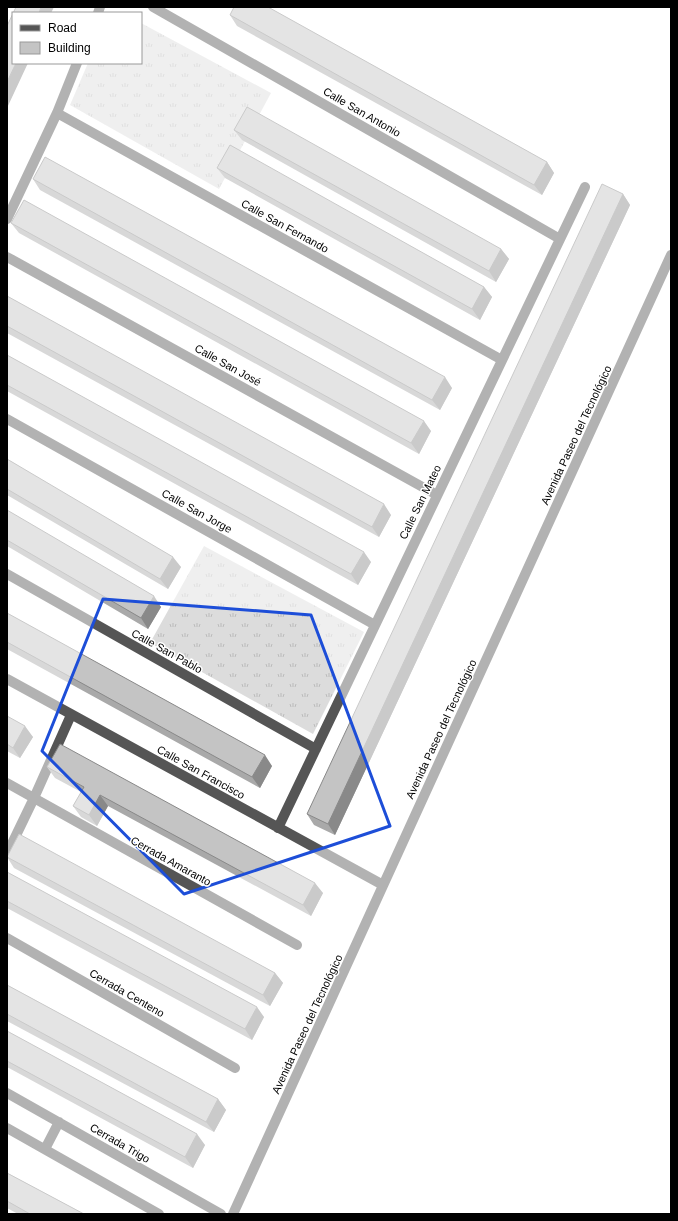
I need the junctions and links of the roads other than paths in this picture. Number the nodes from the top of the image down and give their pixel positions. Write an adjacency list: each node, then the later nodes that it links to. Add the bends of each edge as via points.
1 (153, 7): 6 (street, Calle San Antonio)
2 (77, 64): 3 (street)
3 (57, 113): 5 (street); 9 (street, Calle San Fernando)
4 (585, 187): 6 (street, Calle San Mateo)
5 (7, 219)
6 (560, 239): 9 (street, Calle San Mateo)
7 (671, 255): 21 (street, Avenida Paseo del Tecnológico)
8 (7, 257): 11 (street, Calle San José)
9 (502, 360): 11 (street, Calle San Mateo)
10 (7, 419): 13 (street, Calle San Jorge)
11 (437, 495): 13 (street, Calle San Mateo)
12 (7, 574): 16 (street, Calle San Pablo)
13 (375, 625): 16 (street, Calle San Mateo)
14 (7, 679): 15 (street, Calle San Francisco)
15 (71, 715): 18 (street); 19 (street, Calle San Francisco)
16 (316, 748): 19 (street, Calle San Mateo)
17 (7, 783): 18 (street, Cerrada Amaranto)
18 (34, 798): 20 (street); 23 (street, Cerrada Amaranto)
19 (278, 828): 21 (street, Calle San Francisco)
20 (7, 854)
21 (383, 886): 31 (street, Avenida Paseo del Tecnológico)
22 (7, 938): 24 (street, Cerrada Centeno)
23 (297, 945)
24 (235, 1068)
25 (7, 1093): 26 (street, Cerrada Trigo)
26 (59, 1122): 28 (street); 30 (street, Cerrada Trigo)
27 (7, 1128): 28 (street)
28 (45, 1149): 29 (street)
29 (159, 1214)
30 (221, 1214)
31 (233, 1214)

